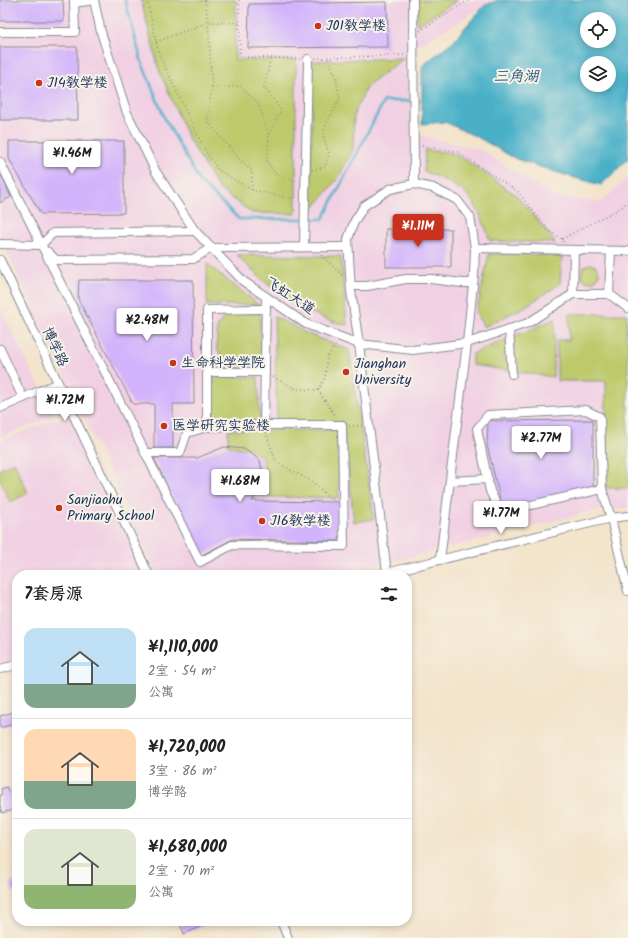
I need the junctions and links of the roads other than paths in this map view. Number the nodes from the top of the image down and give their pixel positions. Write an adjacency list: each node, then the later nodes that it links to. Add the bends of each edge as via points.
1 (94, 0): 3 (street); 8 (street, 飞虹大道, via 101,32 127,113 156,172)
2 (413, 0): 7 (street)
3 (74, 2): 4 (street, via 75,32)
4 (0, 32)
5 (308, 59): 11 (street, via 305,170)
6 (0, 162): 10 (street)
7 (414, 184): 12 (street, via 390,189 364,206 354,222 348,238); 14 (street, via 434,188 457,200 470,217)
8 (195, 231): 10 (street, via 54,233); 13 (street, 飞虹大道)
9 (0, 244): 10 (street)
10 (41, 245): 13 (street, via 56,260 193,259); 38 (street)
11 (308, 247): 12 (street); 13 (street)
12 (348, 247): 20 (street)
13 (211, 248): 23 (street, 飞虹大道, via 243,281)
14 (475, 248): 15 (street); 19 (street)
15 (574, 250): 16 (street); 21 (street)
16 (611, 250): 17 (street); 22 (street)
17 (628, 251)
18 (0, 260): 33 (street, 博学路)
19 (473, 283): 20 (street, via 406,279 367,286); 27 (street)
20 (351, 285): 28 (street)
21 (573, 294): 22 (street); 26 (street, 飞虹大道, via 528,323)
22 (610, 294): 24 (street)
23 (266, 297): 25 (street); 28 (street, 飞虹大道, via 306,324)
24 (628, 308)
25 (266, 309): 30 (street, via 207,310); 31 (street)
26 (509, 329): 27 (street, 飞虹大道); 32 (street)
27 (466, 343): 28 (street, 飞虹大道, via 413,350); 40 (street)
28 (359, 344): 46 (street)
29 (0, 349): 34 (street)
30 (207, 372): 31 (street); 37 (street)
31 (264, 372): 36 (street)
32 (512, 374)
33 (58, 383): 34 (street); 45 (street, 博学路)
34 (23, 398): 35 (street)
35 (0, 408)
36 (264, 425): 37 (street); 38 (street, via 342,425 344,546 232,545 200,562)
37 (207, 427): 38 (street, via 187,433 180,453)
38 (145, 453)
39 (488, 479): 40 (street); 41 (street, via 490,491 500,512); 41 (street, via 477,429 488,415 586,410 600,417)
40 (450, 481): 44 (street)
41 (602, 488): 43 (street)
42 (628, 516): 43 (street)
43 (611, 518): 44 (street); 48 (street)
44 (440, 560): 47 (street)
45 (147, 570)
46 (387, 570)
47 (399, 570)
48 (628, 591)
49 (12, 666): 50 (street)
50 (0, 669)
51 (283, 926): 52 (street)
52 (288, 938)

